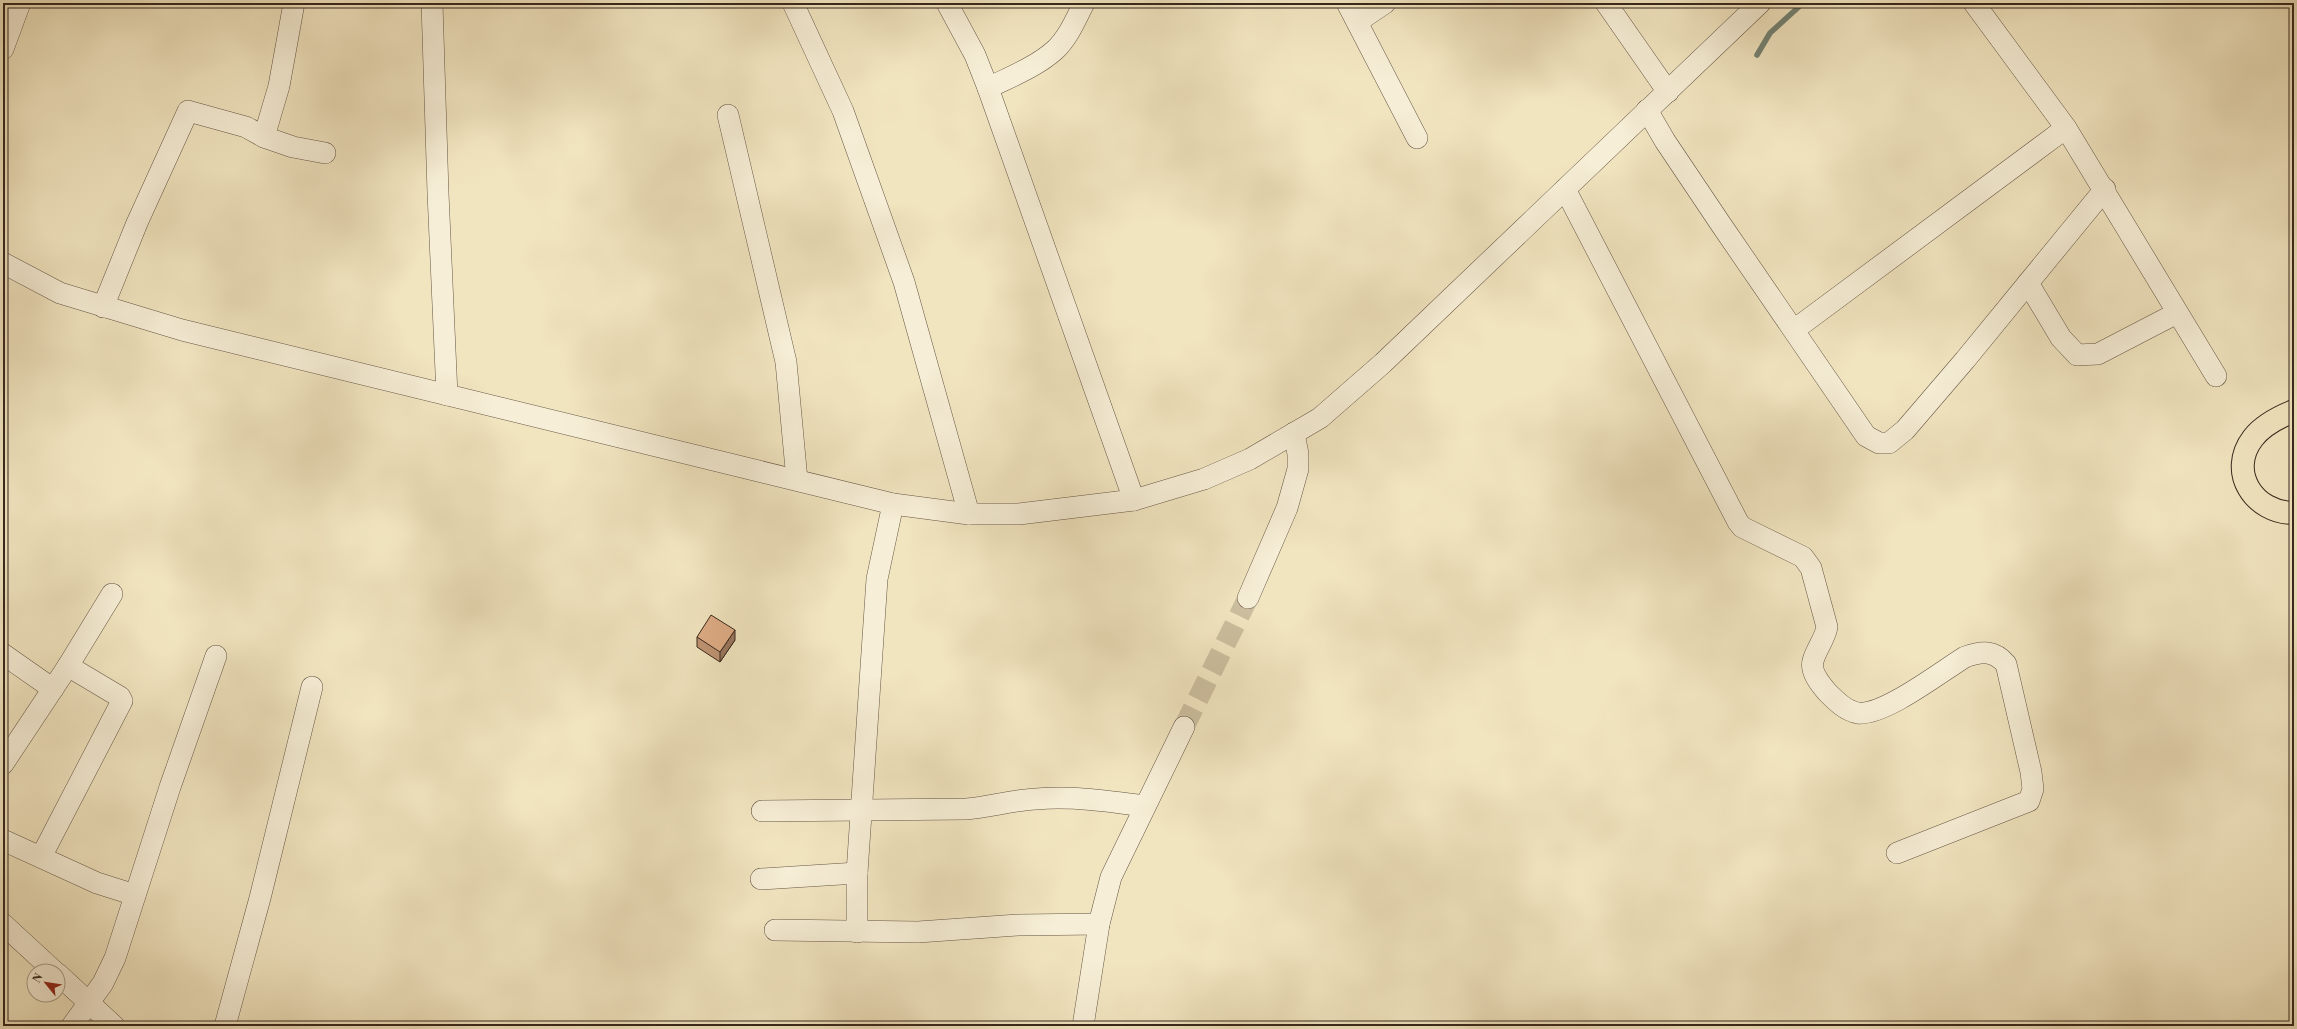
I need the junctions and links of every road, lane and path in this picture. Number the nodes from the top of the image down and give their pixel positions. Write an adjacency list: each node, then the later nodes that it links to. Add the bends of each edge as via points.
1 (20, 3): 13 (street)
2 (294, 3): 19 (street, via 279,86)
3 (432, 3): 30 (street)
4 (792, 3): 37 (street, via 843,111 904,282)
5 (947, 3): 14 (street, via 975,55)
6 (1084, 3): 14 (street, via 1074,24 1056,50 1038,63)
7 (1347, 3): 12 (street)
8 (1384, 3): 12 (street)
9 (1606, 3): 15 (street)
10 (1760, 3): 15 (street)
11 (1974, 3): 18 (street)
12 (1357, 22): 20 (street)
13 (3, 49)
14 (988, 88): 34 (street)
15 (1668, 92): 16 (street)
16 (1647, 110): 23 (street); 28 (street, via 1678,161)
17 (728, 115): 33 (street, via 786,362)
18 (2066, 128): 22 (street); 28 (street)
19 (264, 137): 21 (street, via 293,147); 26 (street, via 246,127 188,111 137,223)
20 (1417, 138)
21 (325, 153)
22 (2105, 188): 25 (street); 27 (street)
23 (1565, 189): 32 (street, via 1350,393 1320,418); 51 (street, via 1738,522 1742,527 1803,557 1811,568 1828,627 1813,661 1821,685 1844,707 1859,713 1886,707 1965,656 1986,651 1998,655 2006,664 2031,772 2033,789 2029,801)
24 (3, 263): 26 (street, via 60,293)
25 (2028, 283): 27 (street, via 2061,338 2077,355 2098,354); 28 (street, via 1905,430 1889,443 1879,443 1866,436)
26 (103, 307): 30 (street, via 204,336)
27 (2177, 313): 29 (street)
28 (1794, 330)
29 (2216, 376)
30 (447, 395): 33 (street)
31 (2294, 410): 36 (main road, via 2277,418 2254,437 2244,457 2243,472 2248,488 2260,503 2275,511)
32 (1294, 433): 34 (street, via 1250,459 1210,476); 39 (street, via 1298,469 1287,508)
33 (797, 480): 35 (street)
34 (1134, 500): 37 (street, via 1019,514)
35 (893, 504): 37 (street); 48 (street, via 877,578)
36 (2294, 513)
37 (969, 514)
38 (112, 594): 42 (street)
39 (1248, 598)
40 (3, 654): 44 (street)
41 (216, 656): 55 (street)
42 (68, 666): 44 (street); 52 (street, via 120,697 122,701)
43 (312, 687): 65 (street, via 260,898)
44 (53, 689): 46 (street)
45 (1184, 727): 47 (street)
46 (3, 764)
47 (1144, 806): 48 (street, via 1060,798 1034,799 989,808); 57 (street, via 1111,877)
48 (862, 810): 49 (street); 53 (street)
49 (762, 811)
50 (3, 840): 52 (street)
51 (1897, 853)
52 (41, 857): 55 (street, via 97,883)
53 (857, 874): 54 (street); 59 (street)
54 (761, 879)
55 (135, 895): 62 (street, via 114,958 103,983)
56 (3, 924): 60 (street)
57 (1099, 924): 59 (street, via 1018,925 918,932); 66 (street)
58 (775, 930): 59 (street)
59 (856, 932)
60 (45, 963)
61 (66, 981): 62 (street)
62 (88, 1002): 63 (street); 64 (street)
63 (72, 1026)
64 (114, 1026)
65 (225, 1026)
66 (1083, 1026)

